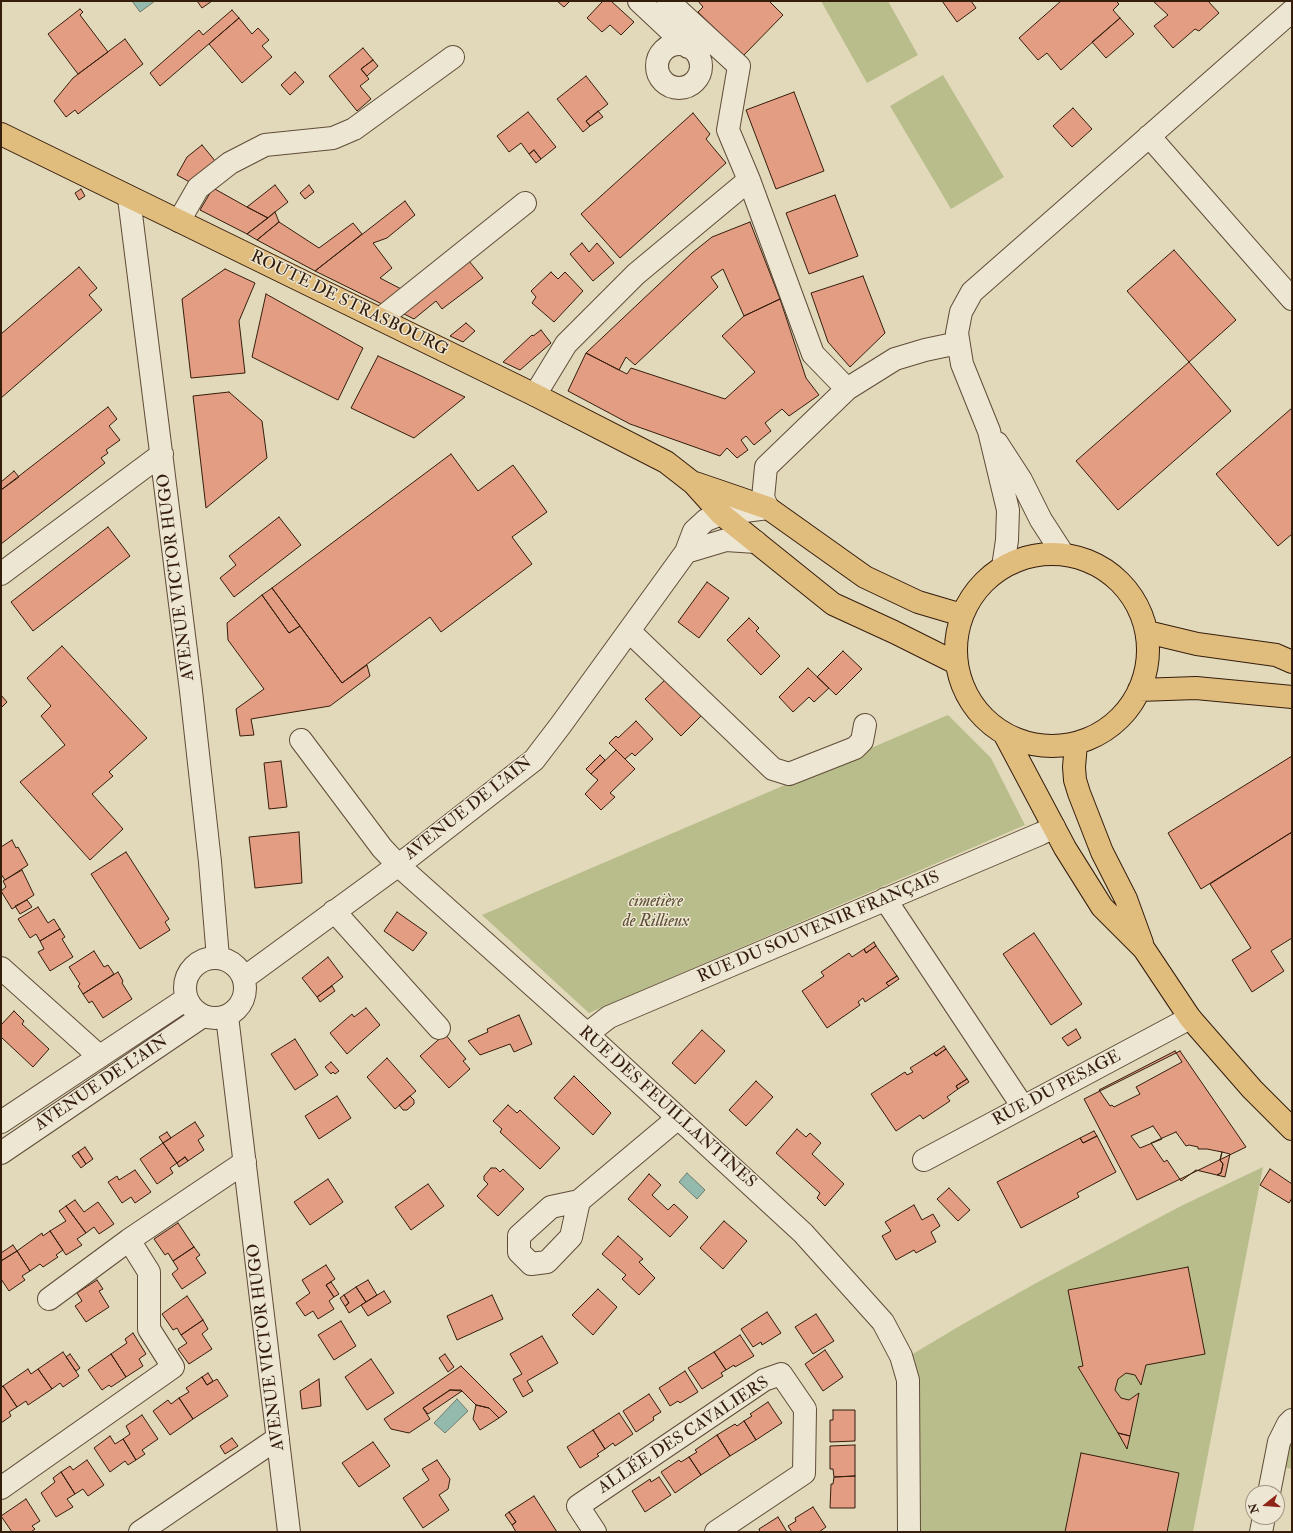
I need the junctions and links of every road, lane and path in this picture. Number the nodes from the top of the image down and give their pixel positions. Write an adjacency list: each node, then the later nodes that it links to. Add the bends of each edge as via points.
1 (639, 1): 4 (street)
2 (668, 1): 8 (street, via 739,66 728,130)
3 (1292, 11): 7 (street)
4 (688, 46)
5 (453, 57): 11 (street, via 354,129 333,138 265,145 230,163 198,188)
6 (1, 134): 9 (main road, ROUTE DE STRASBOURG)
7 (1149, 136): 12 (street); 14 (street, via 972,292 961,312 956,333)
8 (749, 180): 15 (street, via 813,354); 16 (street, via 636,274 566,344)
9 (129, 198): 11 (main road, ROUTE DE STRASBOURG); 18 (street, AVENUE VICTOR HUGO)
10 (525, 203): 13 (street)
11 (179, 221): 13 (main road, ROUTE DE STRASBOURG)
12 (1292, 299)
13 (380, 319): 16 (main road, ROUTE DE STRASBOURG)
14 (958, 343): 15 (street, via 895,359); 17 (street, via 962,364)
15 (847, 389): 20 (street, via 766,467 763,498)
16 (535, 394): 19 (main road, ROUTE DE STRASBOURG, via 666,462)
17 (989, 431): 24 (street, via 1021,480 1041,520); 25 (street, via 1008,510)
18 (162, 454): 26 (street); 43 (street, AVENUE VICTOR HUGO, via 194,722)
19 (693, 482): 20 (main road, ROUTE DE STRASBOURG); 21 (main road, ROUTE DE STRASBOURG)
20 (768, 508): 21 (street, AVENUE DE L'AIN); 27 (main road, ROUTE DE STRASBOURG, via 865,577 918,602)
21 (721, 514): 22 (main road, ROUTE DE STRASBOURG); 23 (street, AVENUE DE L'AIN, via 706,520 694,531)
22 (756, 542): 23 (street, via 726,540); 31 (main road, ROUTE DE STRASBOURG, via 832,604)
23 (686, 552): 28 (street, AVENUE DE L'AIN)
24 (1063, 554): 25 (main road, via 1032,555); 29 (main road, via 1092,562 1117,579 1136,604)
25 (1003, 567): 27 (main road, via 978,587)
26 (1, 574)
27 (962, 615): 31 (main road, via 956,638)
28 (629, 631): 34 (street, via 773,769 789,774 855,748 862,741); 39 (street, AVENUE DE L'AIN, via 534,760)
29 (1147, 632): 30 (main road, via 1197,644 1276,656); 32 (main road, via 1147,662)
30 (1292, 662)
31 (956, 663): 35 (main road, via 965,692 981,716)
32 (1140, 690): 33 (main road, via 1196,688); 37 (main road, via 1128,709 1113,724 1096,736)
33 (1292, 697)
34 (864, 725)
35 (1005, 735): 37 (main road, via 1052,747); 38 (main road)
36 (301, 740): 39 (street, RUE DES FEUILLANTINES, via 382,848)
37 (1076, 744): 42 (main road, via 1074,767 1079,793 1102,852 1126,899)
38 (1054, 827): 40 (street, RUE DU SOUVENIR FRANÇAIS); 42 (main road, via 1102,907)
39 (398, 865): 41 (street, AVENUE DE L'AIN); 51 (street, RUE DES FEUILLANTINES)
40 (885, 899): 51 (street, RUE DU SOUVENIR FRANÇAIS, via 609,1017); 53 (street)
41 (334, 911): 45 (street, AVENUE DE L'AIN); 50 (street)
42 (1144, 949): 49 (main road)
43 (218, 958): 45 (street, via 238,968); 46 (street, via 202,960 188,972 184,990)
44 (1, 969): 52 (street)
45 (244, 978): 48 (street, via 243,1000 235,1011)
46 (186, 999): 47 (street, via 190,1006); 52 (street, AVENUE DE L'AIN)
47 (203, 1016): 48 (street); 57 (street, AVENUE DE L'AIN)
48 (227, 1016): 59 (street, AVENUE VICTOR HUGO)
49 (1190, 1018): 53 (street, RUE DU PESAGE); 56 (main road, via 1252,1089)
50 (439, 1028)
51 (587, 1034): 54 (street, RUE DES FEUILLANTINES)
52 (99, 1056): 55 (street, AVENUE DE L'AIN)
53 (1023, 1107): 58 (street, RUE DU PESAGE)
54 (678, 1118): 60 (street); 71 (street, RUE DES FEUILLANTINES, via 804,1233 883,1322 892,1338 901,1356 908,1380)
55 (1, 1122)
56 (1292, 1129)
57 (1, 1153)
58 (924, 1160)
59 (245, 1162): 61 (street); 64 (street, AVENUE VICTOR HUGO)
60 (579, 1201)
61 (129, 1240): 62 (street); 66 (street, via 149,1272 149,1329 173,1367)
62 (49, 1299)
63 (1292, 1420): 65 (street, via 1279,1442)
64 (278, 1438): 67 (street); 68 (street, AVENUE VICTOR HUGO)
65 (1271, 1485)
66 (1, 1488)
67 (140, 1532)
68 (289, 1532)
69 (595, 1532): 70 (street, ALLÉE DES CAVALIERS, via 578,1506 764,1380 781,1374 804,1409 804,1473)
70 (716, 1532)
71 (909, 1532)

